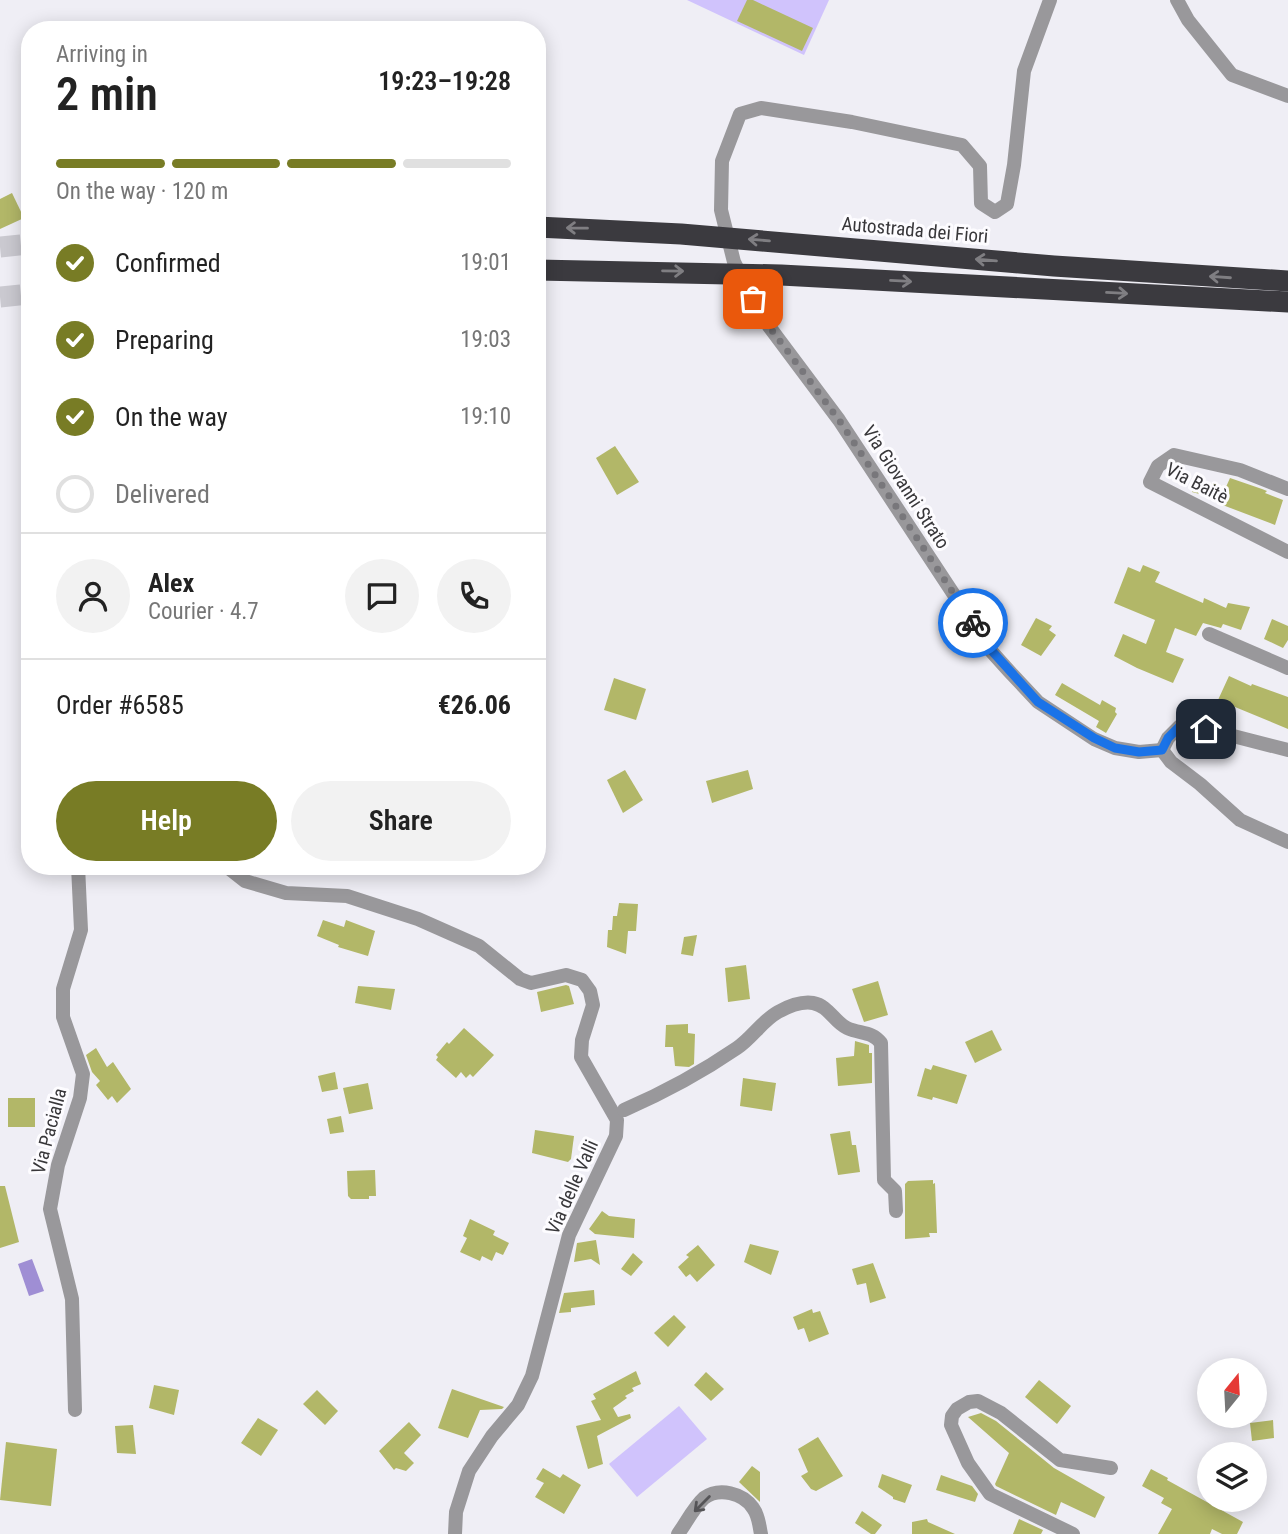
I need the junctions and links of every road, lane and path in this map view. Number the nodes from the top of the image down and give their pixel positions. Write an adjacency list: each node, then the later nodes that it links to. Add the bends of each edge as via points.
1 (1050, 0): 12 (street, Via Giovanni Strato, via 1024,71 1007,204 995,212 981,203 980,166 962,145 761,108 740,114 735,126 722,161 721,210 734,262 762,317 839,420 992,651 1038,702 1094,738 1115,748)
2 (1177, 0): 3 (street, via 1232,75)
3 (1288, 96)
4 (546, 227): 6 (highway, Autostrada dei Fiori, one-way to 4)
5 (546, 270): 7 (highway, one-way to 7, via 780,275)
6 (1288, 281)
7 (1288, 302)
8 (1288, 489): 9 (street, Via Baitè, via 1240,470 1174,456 1158,466 1150,482)
9 (1288, 552)
10 (1209, 634): 11 (street)
11 (1288, 668)
12 (1162, 750): 13 (street, via 1180,726); 14 (street, via 1240,820)
13 (1288, 750)
14 (1288, 842)
15 (78, 875): 19 (street, Via Pacialla, via 81,930 62,989 63,1017 83,1073 50,1209 72,1299)
16 (237, 875): 21 (street, Via delle Valli, via 286,892 347,896 418,919 479,946 520,979 531,983 575,976 590,991 593,1005 581,1057 617,1120 617,1136 569,1235 528,1385 469,1471 456,1512)
17 (624, 1110): 18 (street, via 732,1051 773,1015 796,1004 815,1003 846,1028 872,1034 881,1043 884,1180 895,1191)
18 (896, 1211)
19 (75, 1410)
20 (1111, 1468): 24 (street, via 1060,1460 1001,1413 978,1401 969,1402 952,1416 951,1426 968,1463 990,1494)
21 (455, 1534)
22 (678, 1534): 23 (street, one-way to 22, via 752,1506 730,1492 704,1499)
23 (761, 1534)
24 (1073, 1534)

